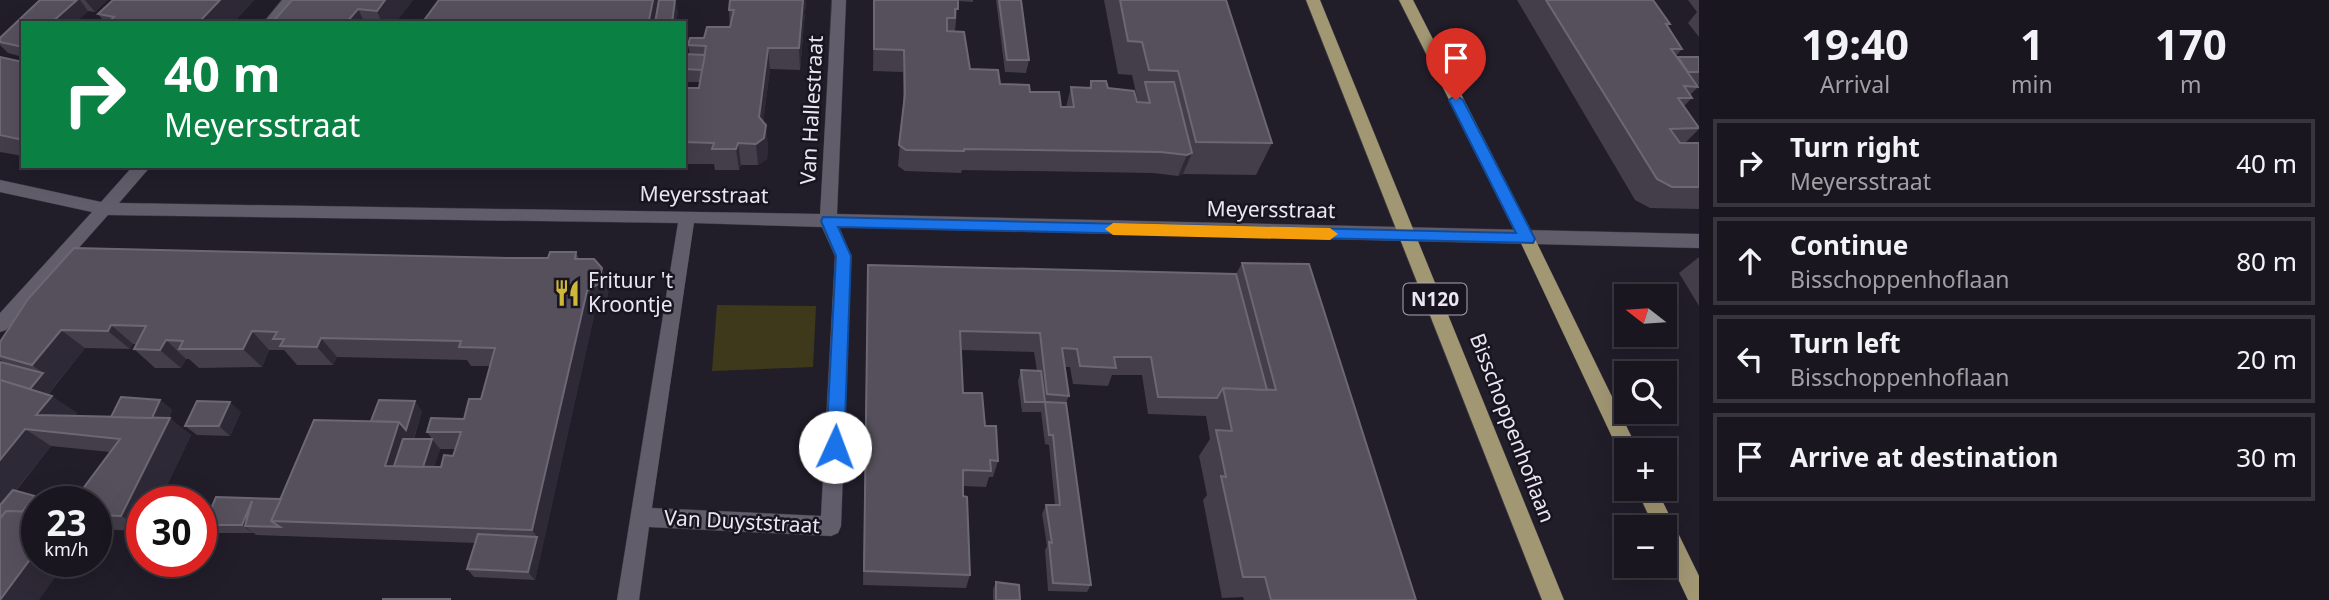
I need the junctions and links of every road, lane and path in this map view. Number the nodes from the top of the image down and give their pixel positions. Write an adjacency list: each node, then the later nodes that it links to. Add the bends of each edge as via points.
1 (290, 0): 5 (street)
2 (839, 0): 10 (street, Van Hallestraat)
3 (1313, 0): 11 (main road, Bisschoppenhoflaan / N120)
4 (1406, 0): 12 (main road)
5 (272, 21)
6 (141, 168): 8 (street)
7 (0, 186): 8 (street, Meyersstraat)
8 (105, 209): 9 (street, Meyersstraat); 14 (street)
9 (687, 217): 10 (street, Meyersstraat); 17 (street, Van Duyststraat)
10 (828, 221): 11 (street, Meyersstraat); 17 (street, Van Duyststraat, via 844,256 831,526)
11 (1409, 235): 12 (street); 20 (main road, Bisschoppenhoflaan / N120)
12 (1527, 239): 13 (street); 15 (main road)
13 (1699, 241)
14 (0, 325)
15 (1622, 438)
16 (1652, 501): 18 (main road)
17 (639, 517): 19 (street, Van Duyststraat)
18 (1699, 599)
19 (628, 600)
20 (1553, 600)

